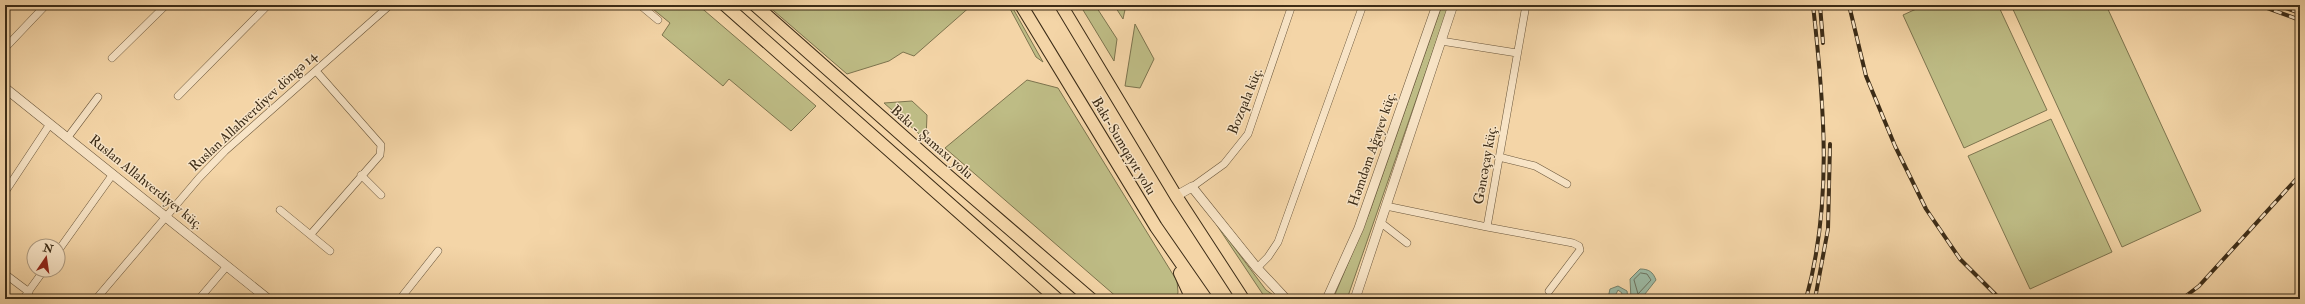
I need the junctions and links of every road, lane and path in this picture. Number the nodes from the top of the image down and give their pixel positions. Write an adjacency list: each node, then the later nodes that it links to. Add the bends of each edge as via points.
1 (40, 5): 17 (street, via 43,8)
2 (166, 5): 19 (street)
3 (268, 5): 22 (street)
4 (390, 5): 20 (street, Ruslan Allahverdiyev döngə 14)
5 (640, 5): 15 (street)
6 (725, 5): 58 (highway)
7 (755, 5): 46 (highway, Bakı - Şamaxı yolu)
8 (1021, 5): 39 (highway, Bakı-Sumqayıt yolu)
9 (1061, 5): 33 (highway, Bakı-Sumqayıt yolu)
10 (1292, 5): 30 (street, Bozqala küç., via 1248,134 1224,164)
11 (1363, 5): 47 (street, via 1278,242)
12 (1437, 5): 66 (street, Həmdəm Ağayev küç., via 1359,228)
13 (1453, 5): 16 (street)
14 (1526, 5): 18 (street, Gəncəçay küç.)
15 (658, 20)
16 (1441, 41): 18 (street); 34 (street)
17 (7, 42)
18 (1516, 53): 26 (street, Gəncəçay küç.)
19 (112, 58)
20 (316, 71): 28 (street, via 381,145 380,155); 36 (street, Ruslan Allahverdiyev döngə 14, via 225,151)
21 (5, 88): 24 (street, Ruslan Allahverdiyev küç.)
22 (178, 96)
23 (98, 97): 25 (street)
24 (50, 124): 25 (street, Ruslan Allahverdiyev küç.); 31 (street)
25 (68, 137): 27 (street, Ruslan Allahverdiyev küç.)
26 (1499, 157): 29 (street, via 1535,166); 38 (street, Gəncəçay küç.)
27 (113, 174): 36 (street, Ruslan Allahverdiyev küç.); 41 (street)
28 (361, 175): 32 (street); 40 (street)
29 (1567, 184)
30 (1192, 187): 33 (street); 47 (street)
31 (5, 192)
32 (381, 195)
33 (1176, 196): 64 (highway, Bakı-Sumqayıt yolu)
34 (1386, 206): 37 (street); 38 (street, Gəncəçay küç.)
35 (280, 210): 40 (street)
36 (166, 216): 45 (street, Ruslan Allahverdiyev küç.); 54 (street, Ruslan Allahverdiyev döngə 14)
37 (1380, 222): 42 (street); 67 (street)
38 (1487, 226): 51 (street, via 1579,246 1580,250)
39 (1156, 227): 49 (highway); 63 (highway, Bakı-Sumqayıt yolu)
40 (310, 234): 43 (street)
41 (66, 240)
42 (1407, 243)
43 (330, 251)
44 (438, 252): 57 (street)
45 (227, 266): 55 (street); 56 (street, Ruslan Allahverdiyev küç.)
46 (1050, 266): 59 (highway, Bakı - Şamaxı yolu); 60 (highway)
47 (1258, 268): 65 (street)
48 (5, 274): 52 (street)
49 (1182, 277): 61 (highway); 62 (highway)
50 (39, 278): 52 (street)
51 (1549, 291)
52 (29, 292): 53 (street)
53 (23, 299)
54 (96, 299)
55 (199, 299)
56 (268, 299)
57 (400, 299)
58 (1058, 299)
59 (1091, 299)
60 (1100, 299)
61 (1182, 299)
62 (1192, 299)
63 (1206, 299)
64 (1243, 299)
65 (1286, 299)
66 (1327, 299)
67 (1355, 299)

